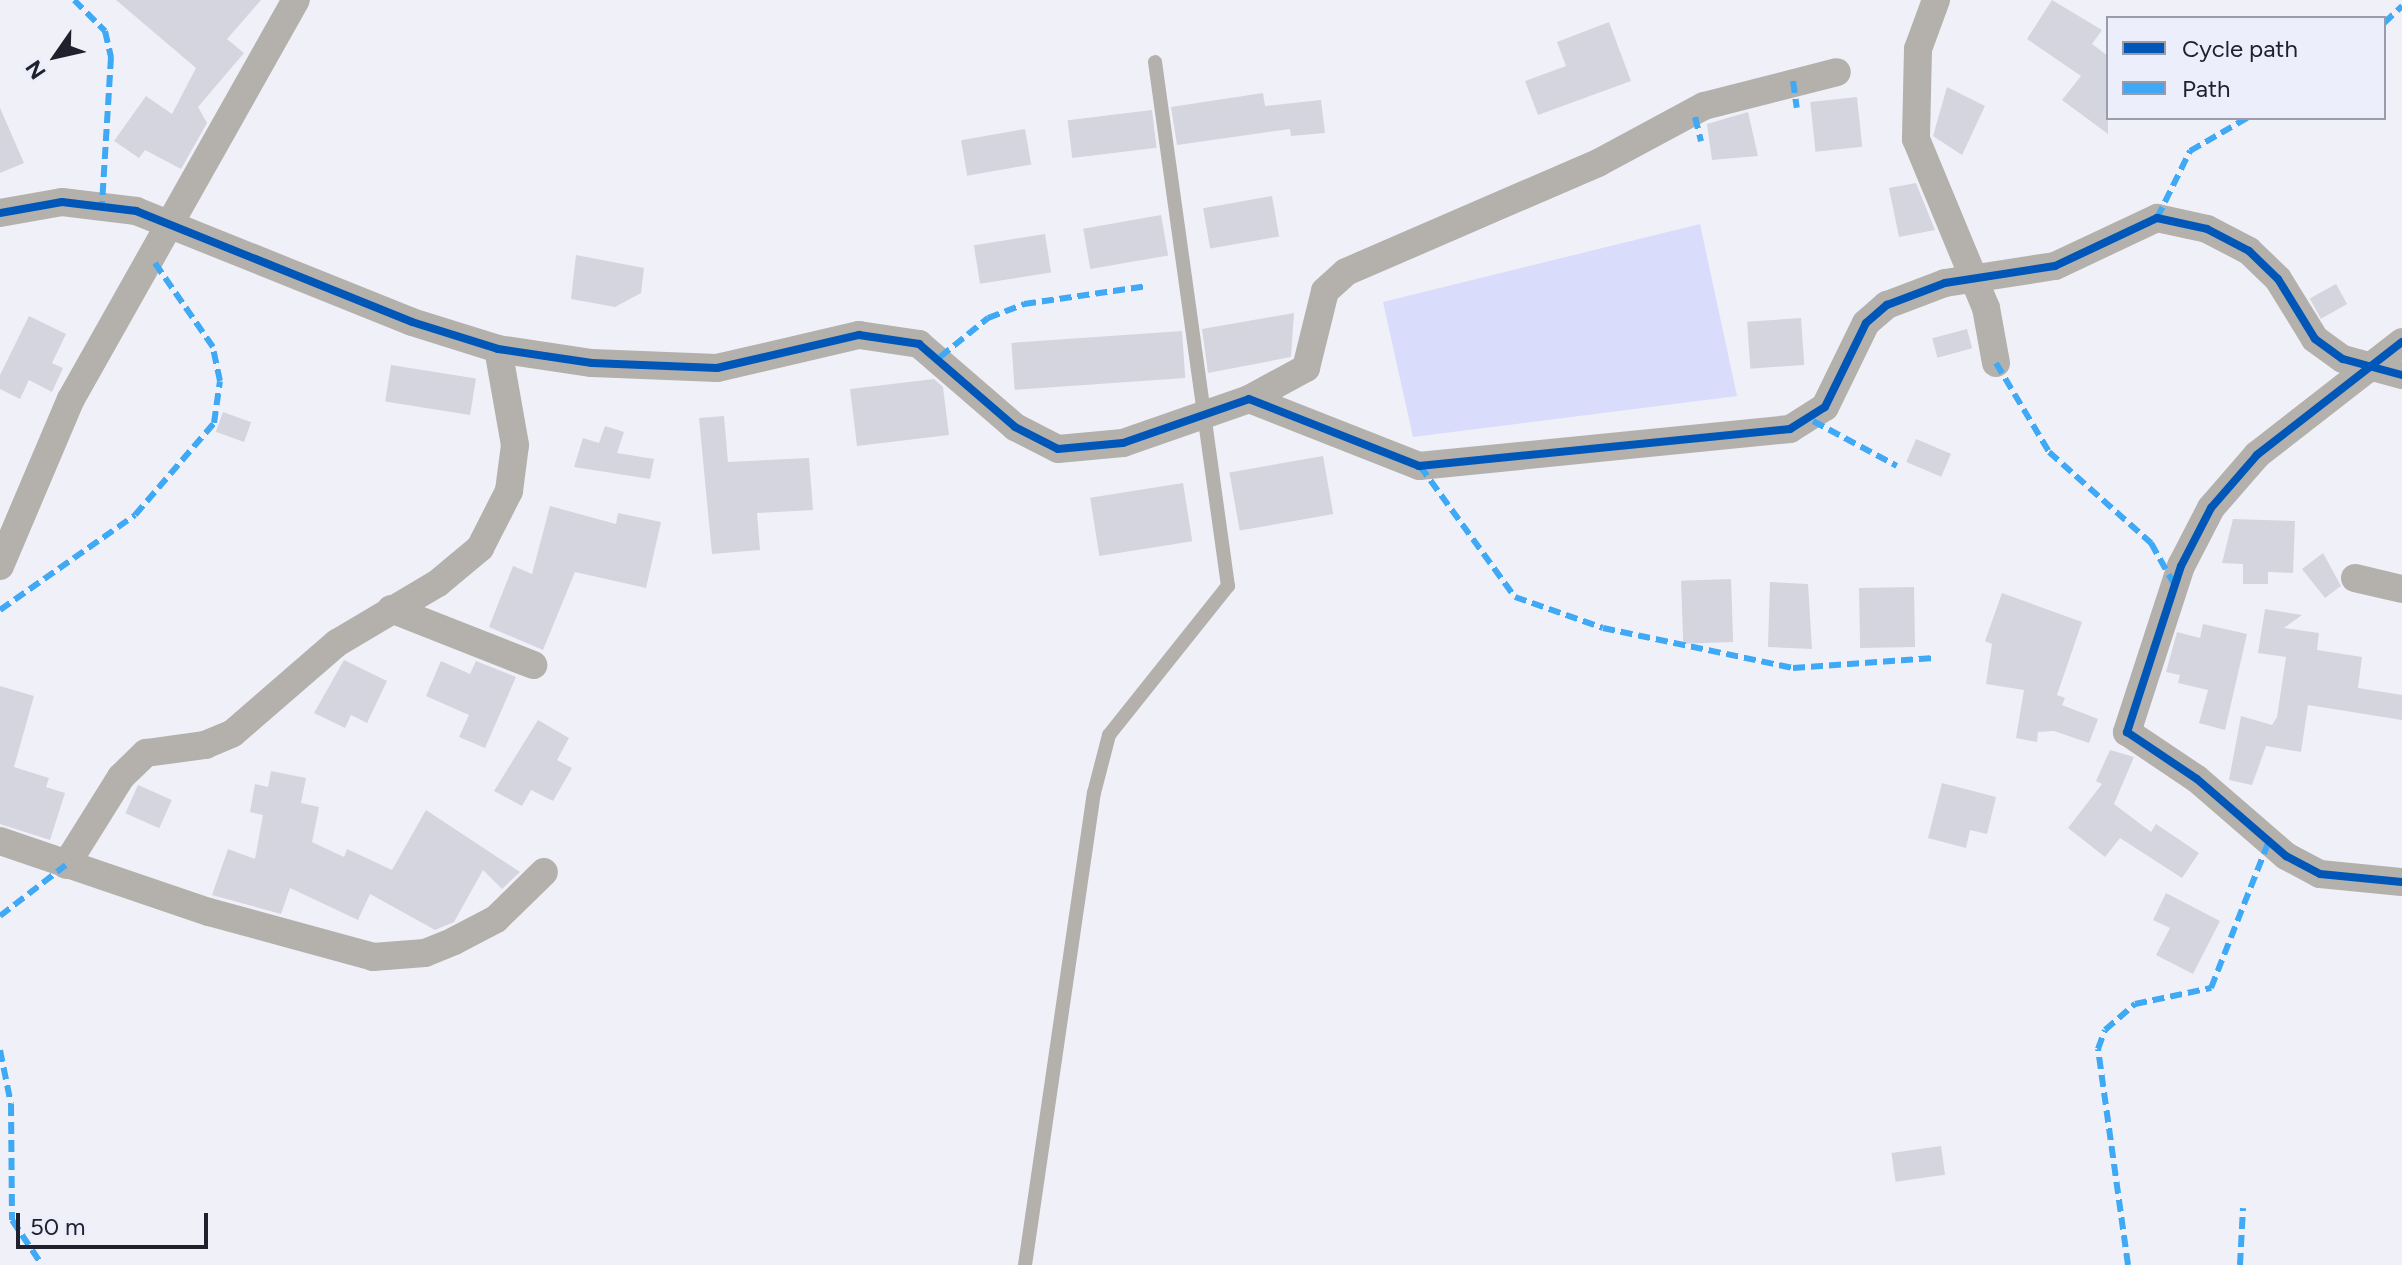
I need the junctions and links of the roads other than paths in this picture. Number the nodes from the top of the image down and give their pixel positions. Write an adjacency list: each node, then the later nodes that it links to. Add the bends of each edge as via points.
1 (296, 0): 6 (street)
2 (1936, 0): 7 (street, via 1917,60 1916,139)
3 (1155, 62): 14 (lane)
4 (1837, 72): 13 (street, via 1704,106 1598,163 1346,272 1325,291 1306,368)
5 (0, 213): 6 (street, via 102,204)
6 (171, 226): 9 (street); 15 (street, via 71,399)
7 (1976, 281): 10 (street); 11 (street, via 2055,266 2157,218 2175,219 2264,262 2315,339); 13 (street, via 1918,290 1876,314 1825,407 1790,429 1419,466)
8 (2402, 342): 11 (street)
9 (498, 349): 14 (street, via 592,363 717,368 859,335 919,344 1015,427 1058,449 1123,443); 18 (street, via 515,445 493,530 460,566)
10 (1996, 363)
11 (2368, 369): 12 (street); 23 (street, via 2257,455 2211,508 2181,566 2127,732 2197,779 2286,856 2320,874)
12 (2402, 375)
13 (1249, 399): 14 (street)
14 (1199, 418): 24 (lane, via 1228,586 1109,735 1094,793)
15 (0, 566)
16 (2355, 578): 17 (street)
17 (2402, 589)
18 (391, 609): 19 (street); 21 (street, via 337,643 220,741 146,753 121,777)
19 (533, 665)
20 (0, 841): 21 (street)
21 (66, 865): 22 (street, via 373,957 425,953 454,941 496,919)
22 (544, 872)
23 (2402, 882)
24 (1025, 1265)

